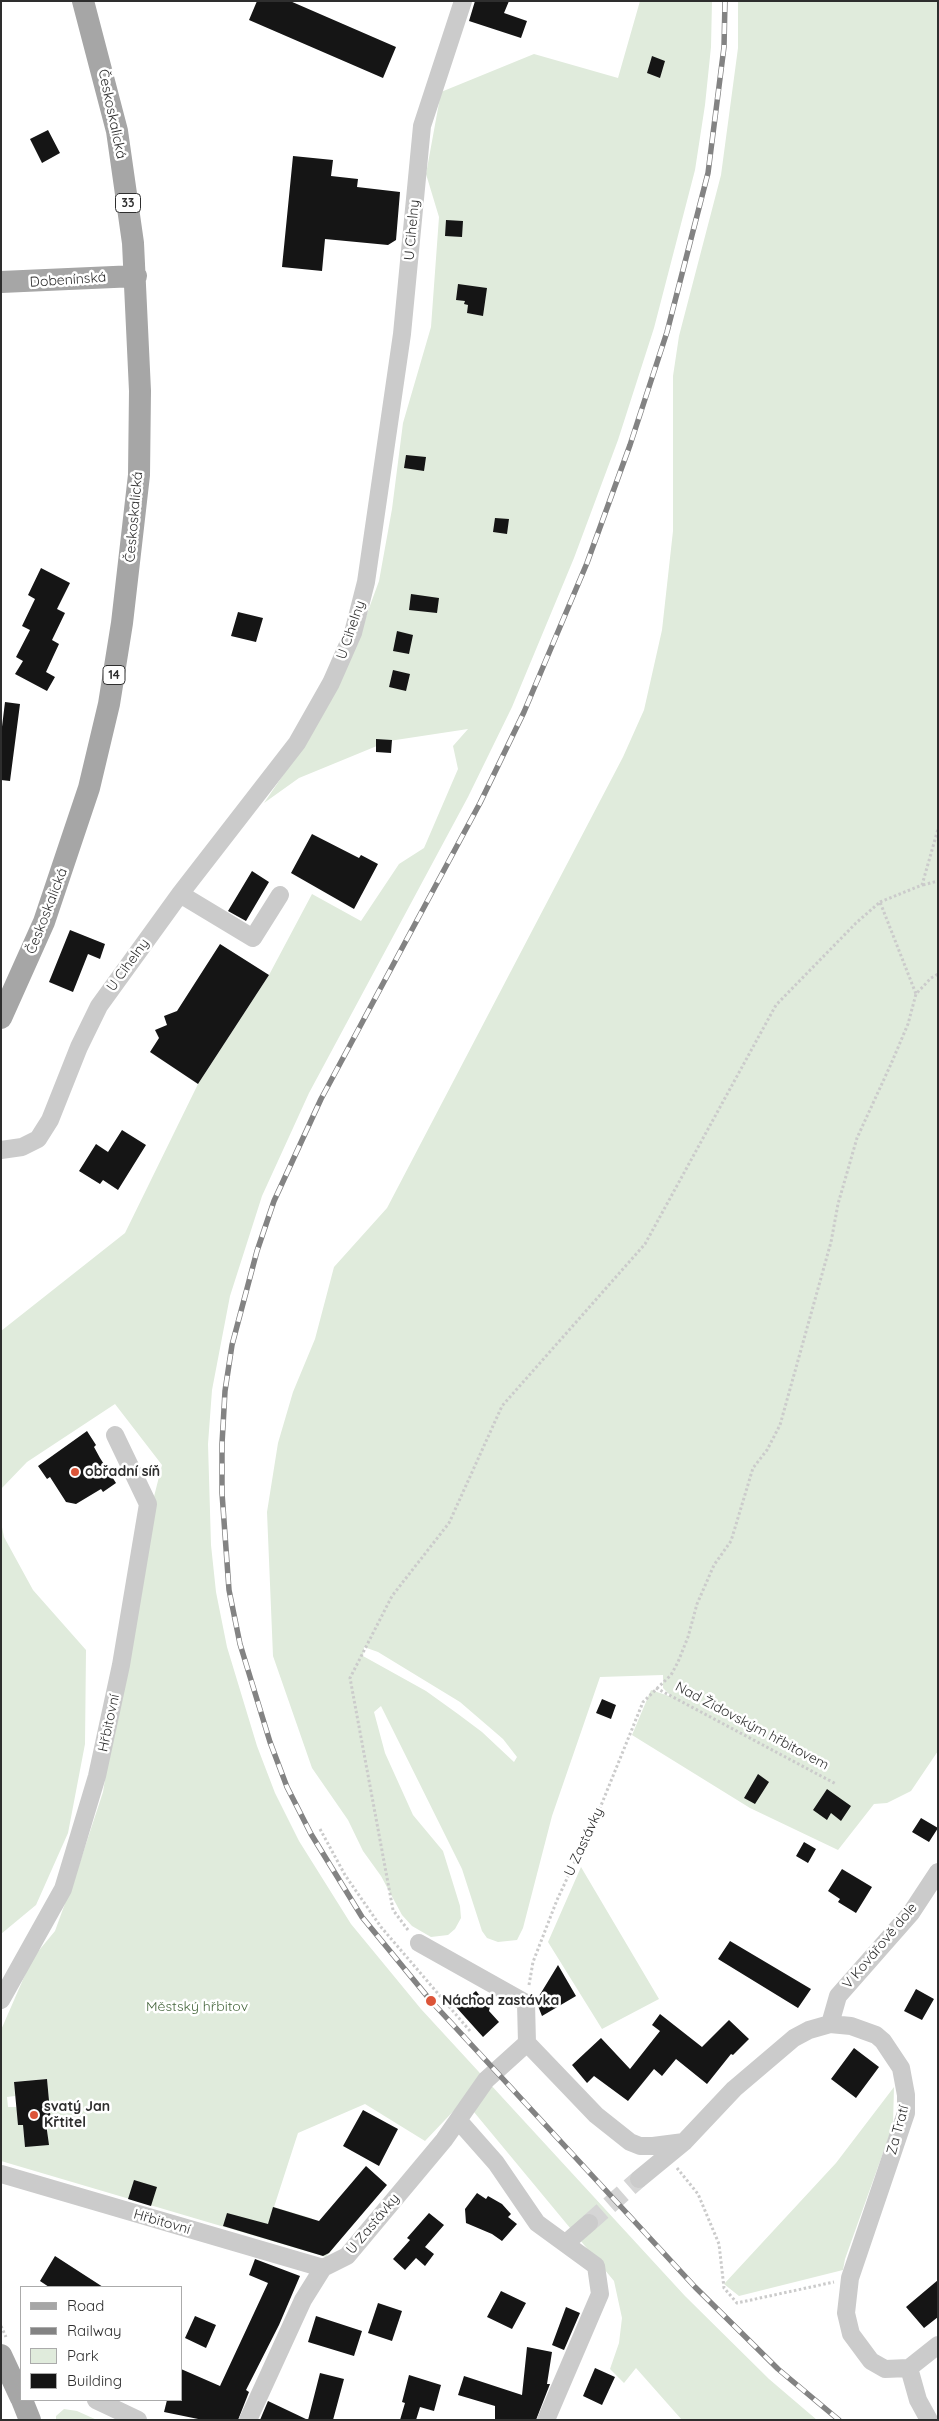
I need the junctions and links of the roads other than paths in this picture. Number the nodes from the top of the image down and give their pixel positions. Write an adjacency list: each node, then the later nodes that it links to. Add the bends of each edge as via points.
1 (84, 1): 3 (main road, Českoskalická / 33, via 117,131)
2 (463, 1): 5 (street, U Cihelny, via 422,126 402,334 366,582 353,633 331,683 297,743)
3 (136, 276): 4 (main road, Dobenínská); 7 (main road, Českoskalická / 14, via 139,475 129,576 110,704 67,859 44,922)
4 (1, 282)
5 (180, 894): 6 (street, via 253,938); 8 (street, U Cihelny, via 99,1006 50,1120 38,1139 22,1147)
6 (280, 895)
7 (1, 1018)
8 (1, 1150)
9 (115, 1435): 12 (street, Hřbitovní, via 148,1504 121,1665 97,1776 63,1889)
10 (938, 1872): 13 (street, V Kovářově dole, via 911,1913 838,1996)
11 (419, 1943): 14 (street, via 526,2003)
12 (1, 2000)
13 (830, 2024): 16 (street, Za Tratí, via 809,2030 775,2052 734,2088); 24 (street, Za Tratí, via 868,2031 883,2041 901,2068 906,2113 850,2278 846,2313 851,2334 871,2361 885,2368)
14 (527, 2043): 15 (street, U Zastávky, via 486,2080); 16 (street, via 596,2115 630,2142 640,2146)
15 (458, 2120): 20 (street, via 496,2163 538,2223); 21 (street, U Zastávky, via 347,2256)
16 (684, 2142): 18 (street, Za Tratí)
17 (1, 2174): 21 (street, Hřbitovní)
18 (639, 2179)
19 (589, 2223): 20 (street)
20 (566, 2243): 31 (street, via 596,2266 600,2294)
21 (324, 2268): 30 (street, U Zastávky, via 303,2300)
22 (938, 2345): 24 (street)
23 (1, 2355): 25 (main road)
24 (909, 2368): 32 (street, via 918,2400)
25 (20, 2391)
26 (23, 2401): 28 (main road)
27 (98, 2401): 29 (street)
28 (30, 2420)
29 (138, 2420)
30 (248, 2420)
31 (546, 2420)
32 (929, 2420)

